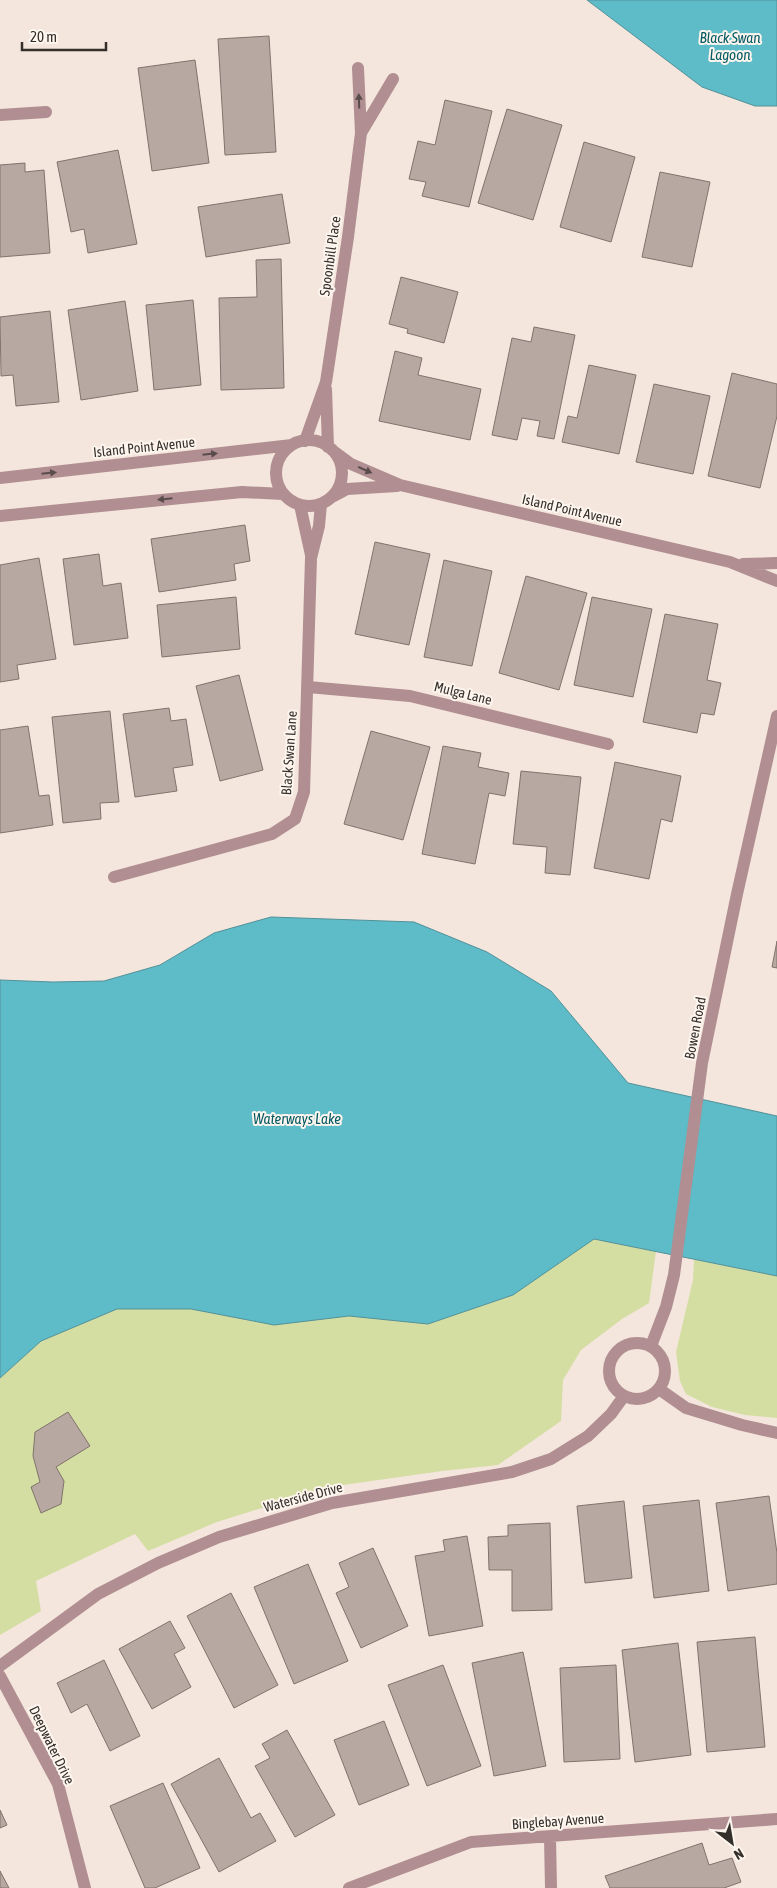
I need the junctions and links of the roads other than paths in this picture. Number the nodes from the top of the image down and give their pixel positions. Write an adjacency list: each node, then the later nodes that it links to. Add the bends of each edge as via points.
1 (358, 68): 5 (street, Spoonbill Place, one-way to 1)
2 (392, 79): 5 (street, Spoonbill Place)
3 (46, 112): 4 (street)
4 (0, 115)
5 (360, 133): 6 (street, Spoonbill Place)
6 (326, 382): 7 (street, Spoonbill Place); 9 (street, Spoonbill Place)
7 (306, 441): 8 (street); 9 (street)
8 (292, 445): 10 (street, Island Point Avenue, one-way to 8); 12 (street, via 278,462 276,473)
9 (330, 449): 11 (street, Island Point Avenue, one-way to 11, via 351,464); 13 (street, via 341,466 342,474 336,491)
10 (0, 478)
11 (400, 485): 13 (street, Island Point Avenue, via 347,490); 18 (street, Island Point Avenue)
12 (283, 494): 14 (street); 15 (street, one-way to 15, via 242,492)
13 (326, 500): 14 (street, via 311,506); 16 (street, Black Swan Lane)
14 (300, 505): 16 (street, Black Swan Lane)
15 (0, 516)
16 (311, 558): 20 (street, Black Swan Lane)
17 (777, 563): 18 (street, Island Point Avenue)
18 (738, 564): 19 (street, Island Point Avenue)
19 (777, 581)
20 (308, 687): 22 (street, Mulga Lane, via 410,696); 23 (street, Black Swan Lane, via 304,792 295,819 272,834)
21 (777, 716): 24 (street, Bowen Road, via 702,1063 674,1274)
22 (608, 744)
23 (114, 877)
24 (651, 1346): 25 (street, via 665,1364 666,1374); 26 (street, via 631,1343 622,1346 610,1362 611,1382)
25 (659, 1389): 26 (street, via 642,1399); 27 (street, via 686,1408)
26 (624, 1396): 28 (street, Waterside Drive, via 588,1436 551,1458 512,1472 332,1503 219,1537 158,1563 98,1594)
27 (777, 1433)
28 (0, 1666)
29 (0, 1676): 32 (street, Deepwater Drive, via 58,1784)
30 (777, 1819): 31 (street, Binglebay Avenue)
31 (550, 1837): 33 (street, Binglebay Avenue, via 471,1842); 34 (street)
32 (85, 1888)
33 (349, 1888)
34 (551, 1888)

